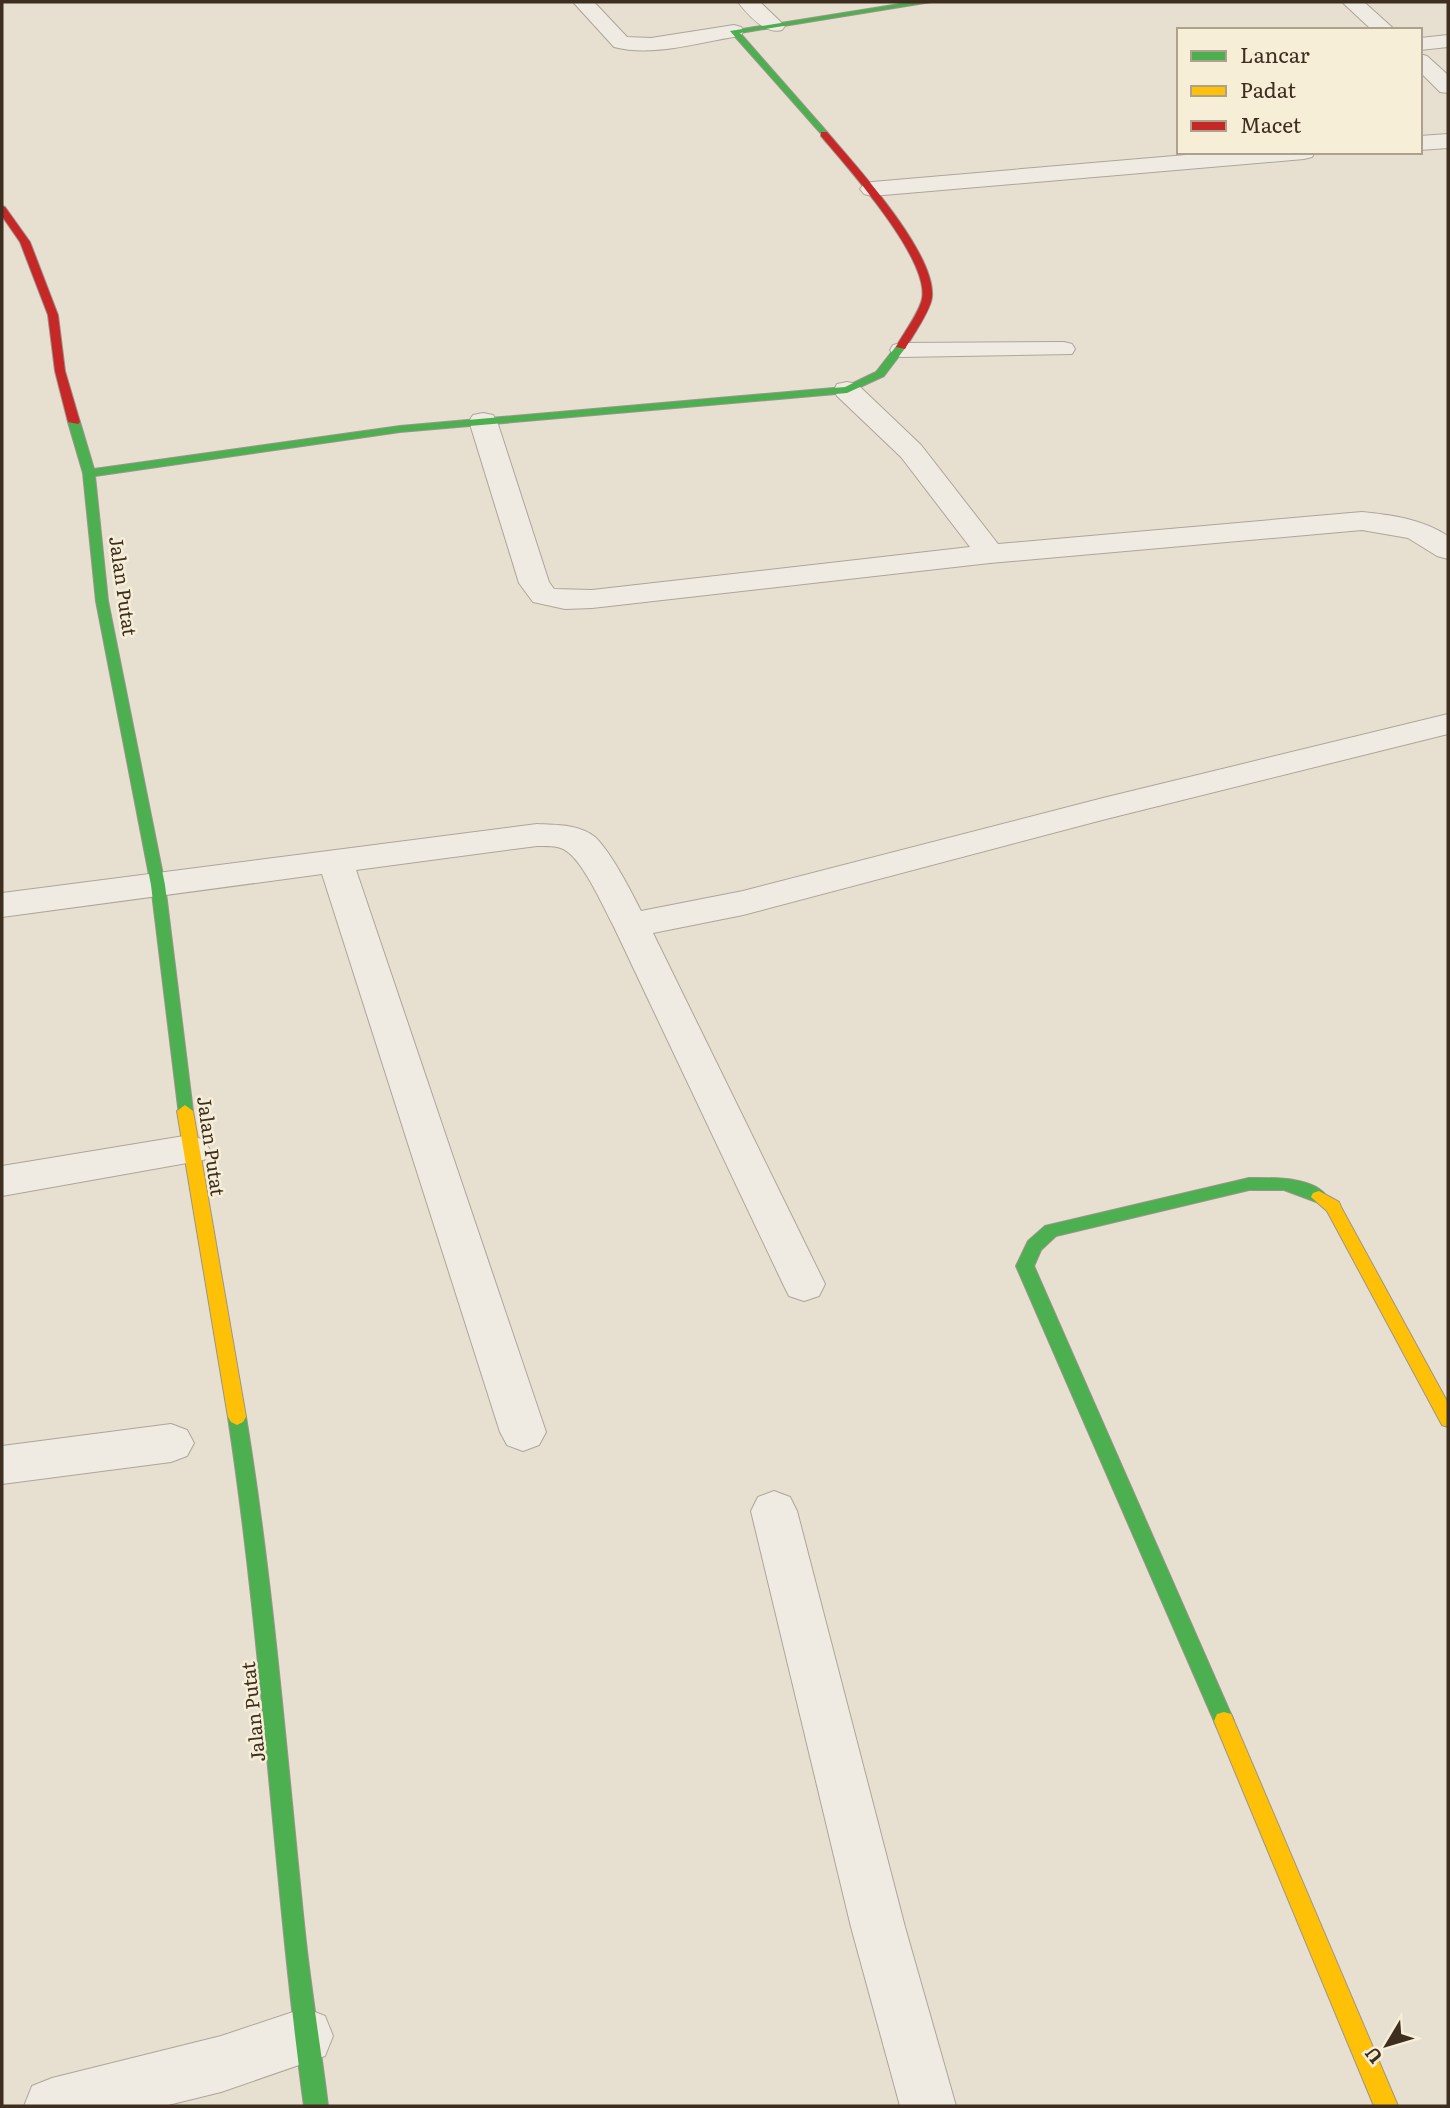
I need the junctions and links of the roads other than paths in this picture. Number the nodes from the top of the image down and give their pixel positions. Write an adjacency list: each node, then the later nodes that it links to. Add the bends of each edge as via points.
1 (583, 2): 7 (street, via 621,43 652,44)
2 (748, 2): 5 (street)
3 (920, 2): 5 (street)
4 (1352, 2): 6 (street)
5 (775, 26): 7 (street)
6 (1383, 28)
7 (734, 31): 15 (street)
8 (1448, 41): 9 (street)
9 (1422, 44)
10 (1422, 62): 11 (street)
11 (1448, 87)
12 (1448, 141): 13 (street)
13 (1422, 143)
14 (1281, 154): 15 (street)
15 (872, 189): 18 (street, via 925,270 929,293)
16 (2, 209): 21 (street, Jalan Putat, via 25,242 53,315 60,372)
17 (1064, 349): 18 (lane)
18 (901, 350): 19 (street, via 879,375)
19 (847, 390): 20 (street); 23 (street, via 911,452)
20 (483, 421): 21 (street); 23 (street, via 526,565 544,596 606,598)
21 (89, 473): 26 (street, Jalan Putat, via 102,601)
22 (1448, 550): 23 (street, via 1434,537 1403,525 1362,521)
23 (990, 554)
24 (1448, 724): 28 (street, via 743,903)
25 (336, 862): 26 (street); 28 (street, via 537,835 563,836 582,845); 33 (street)
26 (158, 885): 27 (street); 29 (street, Jalan Putat)
27 (2, 905)
28 (631, 925): 31 (street)
29 (190, 1150): 30 (street); 37 (street, Jalan Putat, via 240,1433 264,1614)
30 (2, 1181)
31 (804, 1284)
32 (1448, 1420): 41 (street, via 1333,1208 1311,1192 1284,1184 1249,1184 1051,1231 1030,1247 1025,1266 1193,1646)
33 (523, 1432)
34 (171, 1443): 35 (street)
35 (2, 1465)
36 (774, 1511): 40 (street, via 878,1927)
37 (305, 2036): 38 (street, via 221,2064); 39 (street, Jalan Putat)
38 (52, 2106)
39 (316, 2106)
40 (928, 2106)
41 (1386, 2106)

